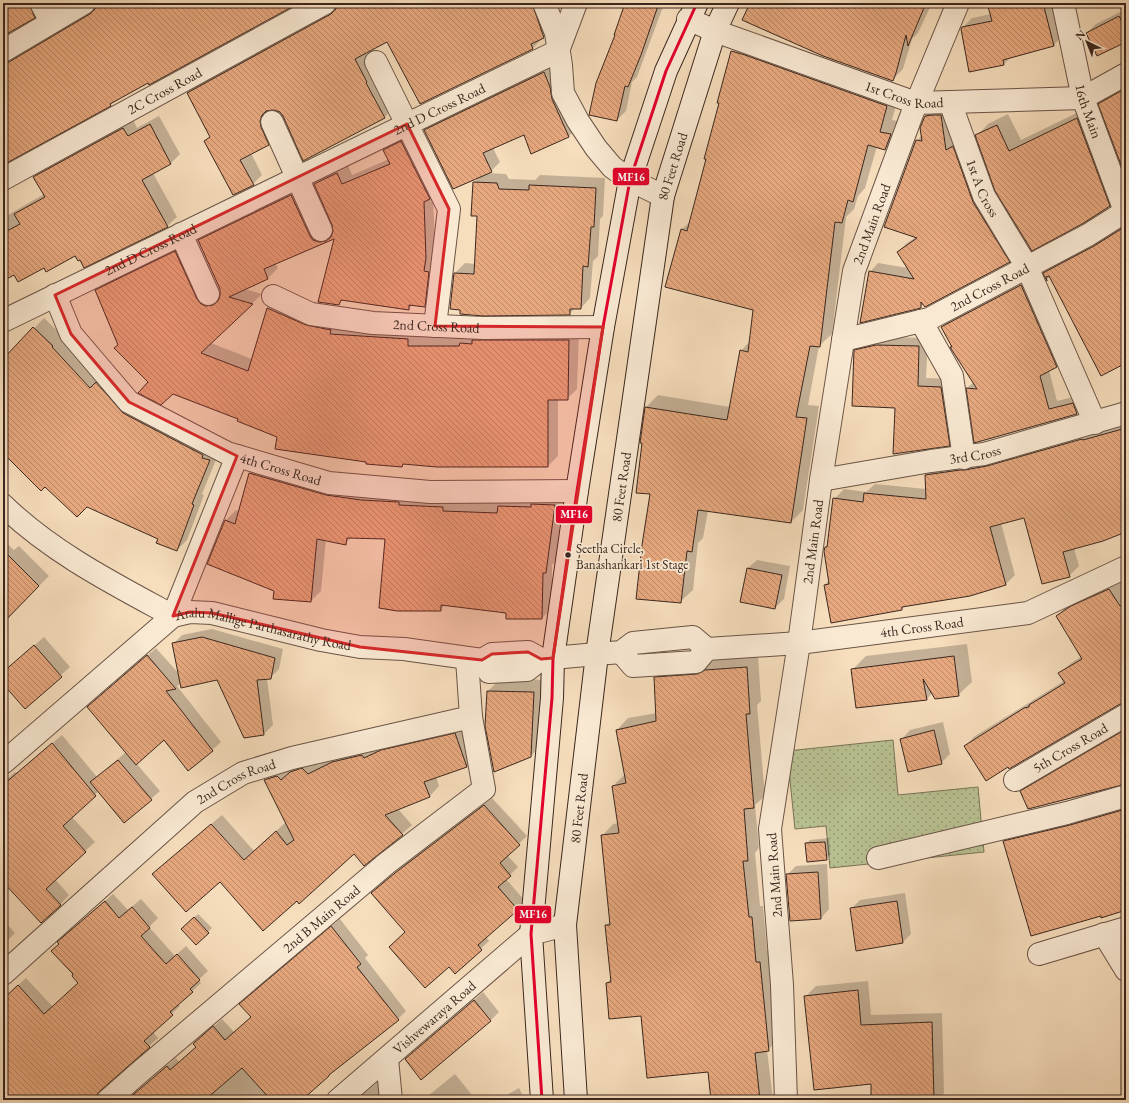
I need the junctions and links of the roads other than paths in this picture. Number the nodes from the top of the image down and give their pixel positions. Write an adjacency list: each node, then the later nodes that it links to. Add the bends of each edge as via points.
1 (41, 3): 10 (street)
2 (84, 3): 10 (street)
3 (325, 3): 22 (street, 2C Cross Road)
4 (544, 3): 13 (street, via 556,32)
5 (576, 3): 13 (street)
6 (728, 3): 11 (street, 80 Feet Road)
7 (958, 3): 18 (street, 2nd Main Road)
8 (1063, 3): 16 (street, 16th Main)
9 (692, 11): 11 (street, 1st Cross Road); 23 (street, via 666,71)
10 (51, 22): 12 (street)
11 (715, 31): 18 (street, 1st Cross Road); 24 (street, 80 Feet Road)
12 (3, 51)
13 (558, 51): 20 (street, 2nd D Cross Road); 23 (street, via 563,93 578,121 612,167)
14 (376, 62): 20 (street)
15 (1126, 74): 16 (street, 1st Cross Road)
16 (1082, 98): 17 (street, 1st Cross Road); 25 (street, 16th Main)
17 (950, 102): 18 (street, 1st Cross Road); 28 (street, 1st A Cross, via 984,196)
18 (916, 103): 36 (street, 2nd Main Road, via 854,271)
19 (272, 122): 21 (street)
20 (407, 124): 21 (street, 2nd D Cross Road); 34 (street, via 449,209)
21 (297, 178): 26 (street); 27 (street, 2nd D Cross Road)
22 (3, 179)
23 (630, 180): 24 (street); 35 (street)
24 (664, 196): 47 (street, 80 Feet Road)
25 (1126, 213): 28 (street, 2nd Cross Road)
26 (321, 230)
27 (181, 234): 29 (street); 30 (street, 2nd D Cross Road)
28 (1027, 267): 33 (street, 2nd Cross Road); 38 (street, 1st A Cross)
29 (208, 294)
30 (55, 295): 32 (street, 2nd D Cross Road); 39 (street, 4th Cross Road, via 71,334 129,402 227,454)
31 (273, 296): 34 (street, 2nd Cross Road, via 311,314 373,323)
32 (3, 321)
33 (921, 321): 36 (street, 2nd Cross Road); 40 (street, via 952,376)
34 (435, 326): 35 (street, 2nd Cross Road)
35 (603, 327): 42 (street)
36 (843, 340): 41 (street, 2nd Main Road)
37 (1126, 413): 38 (street, 3rd Cross)
38 (1096, 423): 40 (street, 3rd Cross)
39 (237, 456): 42 (street, 4th Cross Road, via 328,483 430,492); 45 (street)
40 (964, 458): 41 (street, 3rd Cross, via 930,461)
41 (821, 480): 46 (street, 2nd Main Road)
42 (577, 491): 48 (street)
43 (3, 505): 45 (street, via 62,552)
44 (1126, 567): 46 (street, 4th Cross Road, via 1028,613)
45 (173, 616): 49 (street, Aralu Mallige Parthasarathy Road, via 190,612 212,613 321,640); 52 (street, Aralu Mallige Parthasarathy Road)
46 (800, 643): 47 (street, 4th Cross Road, via 707,649 693,637 633,643 621,652); 69 (street, 2nd Main Road, via 770,829 782,985)
47 (597, 654): 48 (street); 56 (street, 80 Feet Road)
48 (547, 658): 49 (street, via 527,670 489,672); 58 (street, via 552,698)
49 (474, 660): 51 (street)
50 (1126, 715): 53 (street, 5th Cross Road)
51 (471, 717): 62 (street, 2nd Cross Road, via 292,758 244,773 195,802); 64 (street, 2nd B Main Road, via 484,789 387,864)
52 (3, 763)
53 (1015, 780)
54 (1126, 796): 55 (street, via 1067,813)
55 (878, 858)
56 (565, 925): 58 (street); 68 (street, 80 Feet Road)
57 (1126, 928): 59 (street)
58 (531, 934): 63 (street, Vishvewaraya Road); 67 (street)
59 (1104, 934): 60 (street); 61 (street)
60 (1040, 954)
61 (1126, 970)
62 (3, 974)
63 (387, 1059): 65 (street, Vishvewaraya Road); 66 (street)
64 (108, 1100)
65 (338, 1100)
66 (391, 1100)
67 (542, 1100)
68 (576, 1100)
69 (786, 1100)

